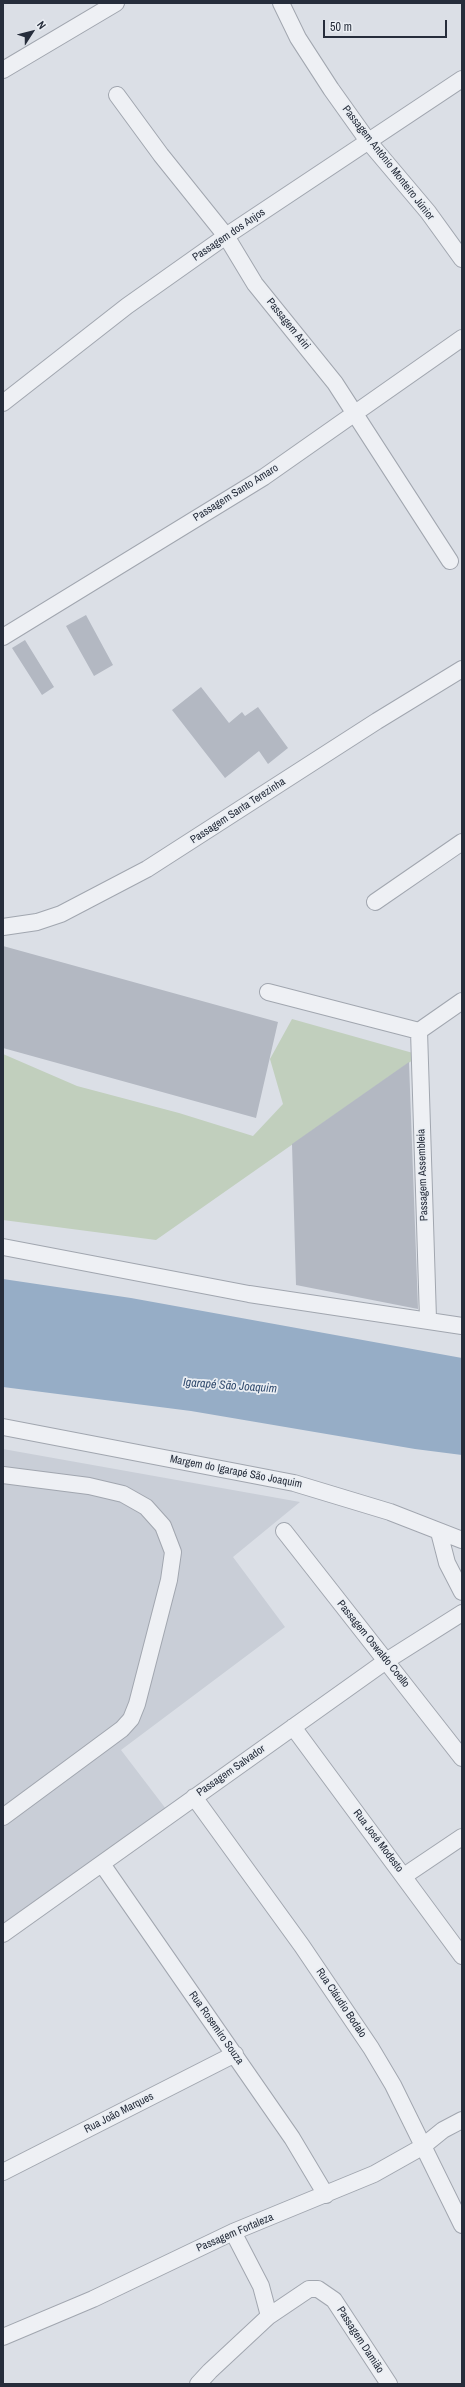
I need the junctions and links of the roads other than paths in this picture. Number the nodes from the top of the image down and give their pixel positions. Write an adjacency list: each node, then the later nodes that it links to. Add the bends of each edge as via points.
1 (116, 3): 3 (street)
2 (281, 3): 6 (street, Passagem Antônio Monteiro Júnior, via 298,38)
3 (3, 70)
4 (462, 79): 6 (street, Passagem dos Anjos)
5 (117, 95): 7 (street, Passagem Ariri)
6 (368, 141): 7 (street, Passagem dos Anjos); 8 (street, Passagem Antônio Monteiro Júnior, via 428,212)
7 (226, 236): 10 (street, Passagem dos Anjos, via 127,306); 11 (street, Passagem Ariri, via 255,284 302,340)
8 (462, 259)
9 (462, 338): 11 (street, Passagem Santo Amaro)
10 (3, 403)
11 (355, 413): 12 (street, Passagem Ariri); 13 (street, Passagem Santo Amaro, via 264,477)
12 (450, 561)
13 (3, 637)
14 (462, 669): 17 (street, Passagem Santa Terezinha, via 376,721 140,873 62,914 37,922)
15 (462, 842): 16 (street)
16 (375, 902)
17 (3, 927)
18 (268, 992): 20 (street)
19 (462, 1001): 20 (street)
20 (419, 1031): 22 (street, Passagem Assembleia)
21 (3, 1247): 22 (street, via 249,1294 370,1313)
22 (428, 1319): 23 (street)
23 (462, 1326)
24 (3, 1428): 27 (street, Margem do Igarapé São Joaquim, via 294,1483 390,1512)
25 (3, 1475): 35 (street, via 89,1486 123,1494 146,1507 163,1526 173,1552 169,1580 131,1720)
26 (284, 1531): 31 (street, Passagem Oswaldo Coello)
27 (439, 1532): 28 (street, Margem do Igarapé São Joaquim); 29 (street, via 447,1563)
28 (462, 1540)
29 (462, 1592)
30 (462, 1613): 31 (street, Passagem Salvador)
31 (386, 1662): 32 (street, Passagem Salvador); 33 (street, Passagem Oswaldo Coello)
32 (293, 1727): 34 (street, Passagem Salvador); 38 (street, Rua José Modesto)
33 (462, 1758)
34 (194, 1797): 37 (street, Passagem Salvador); 43 (street, Rua Cláudio Bodalo, via 340,2000 393,2085)
35 (3, 1818)
36 (462, 1837): 38 (street)
37 (102, 1864): 39 (street, Passagem Salvador); 41 (street, Rua Rosemiro Souza)
38 (404, 1876): 40 (street, Rua José Modesto)
39 (3, 1934)
40 (462, 1956)
41 (235, 2054): 44 (street, Rua João Marques); 45 (street, Rua Rosemiro Souza, via 292,2138)
42 (462, 2120): 43 (street, Passagem Fortaleza, via 443,2130)
43 (422, 2147): 45 (street, Passagem Fortaleza, via 374,2174); 46 (street, Rua Cláudio Bodalo)
44 (3, 2172)
45 (326, 2195): 47 (street, Passagem Fortaleza)
46 (462, 2225)
47 (233, 2232): 48 (street, via 262,2286); 49 (street, Passagem Fortaleza, via 93,2299)
48 (269, 2316): 50 (street, Passagem Damião); 51 (street, Passagem Damião, via 309,2289 327,2293 344,2312)
49 (3, 2337)
50 (198, 2384)
51 (389, 2384)

